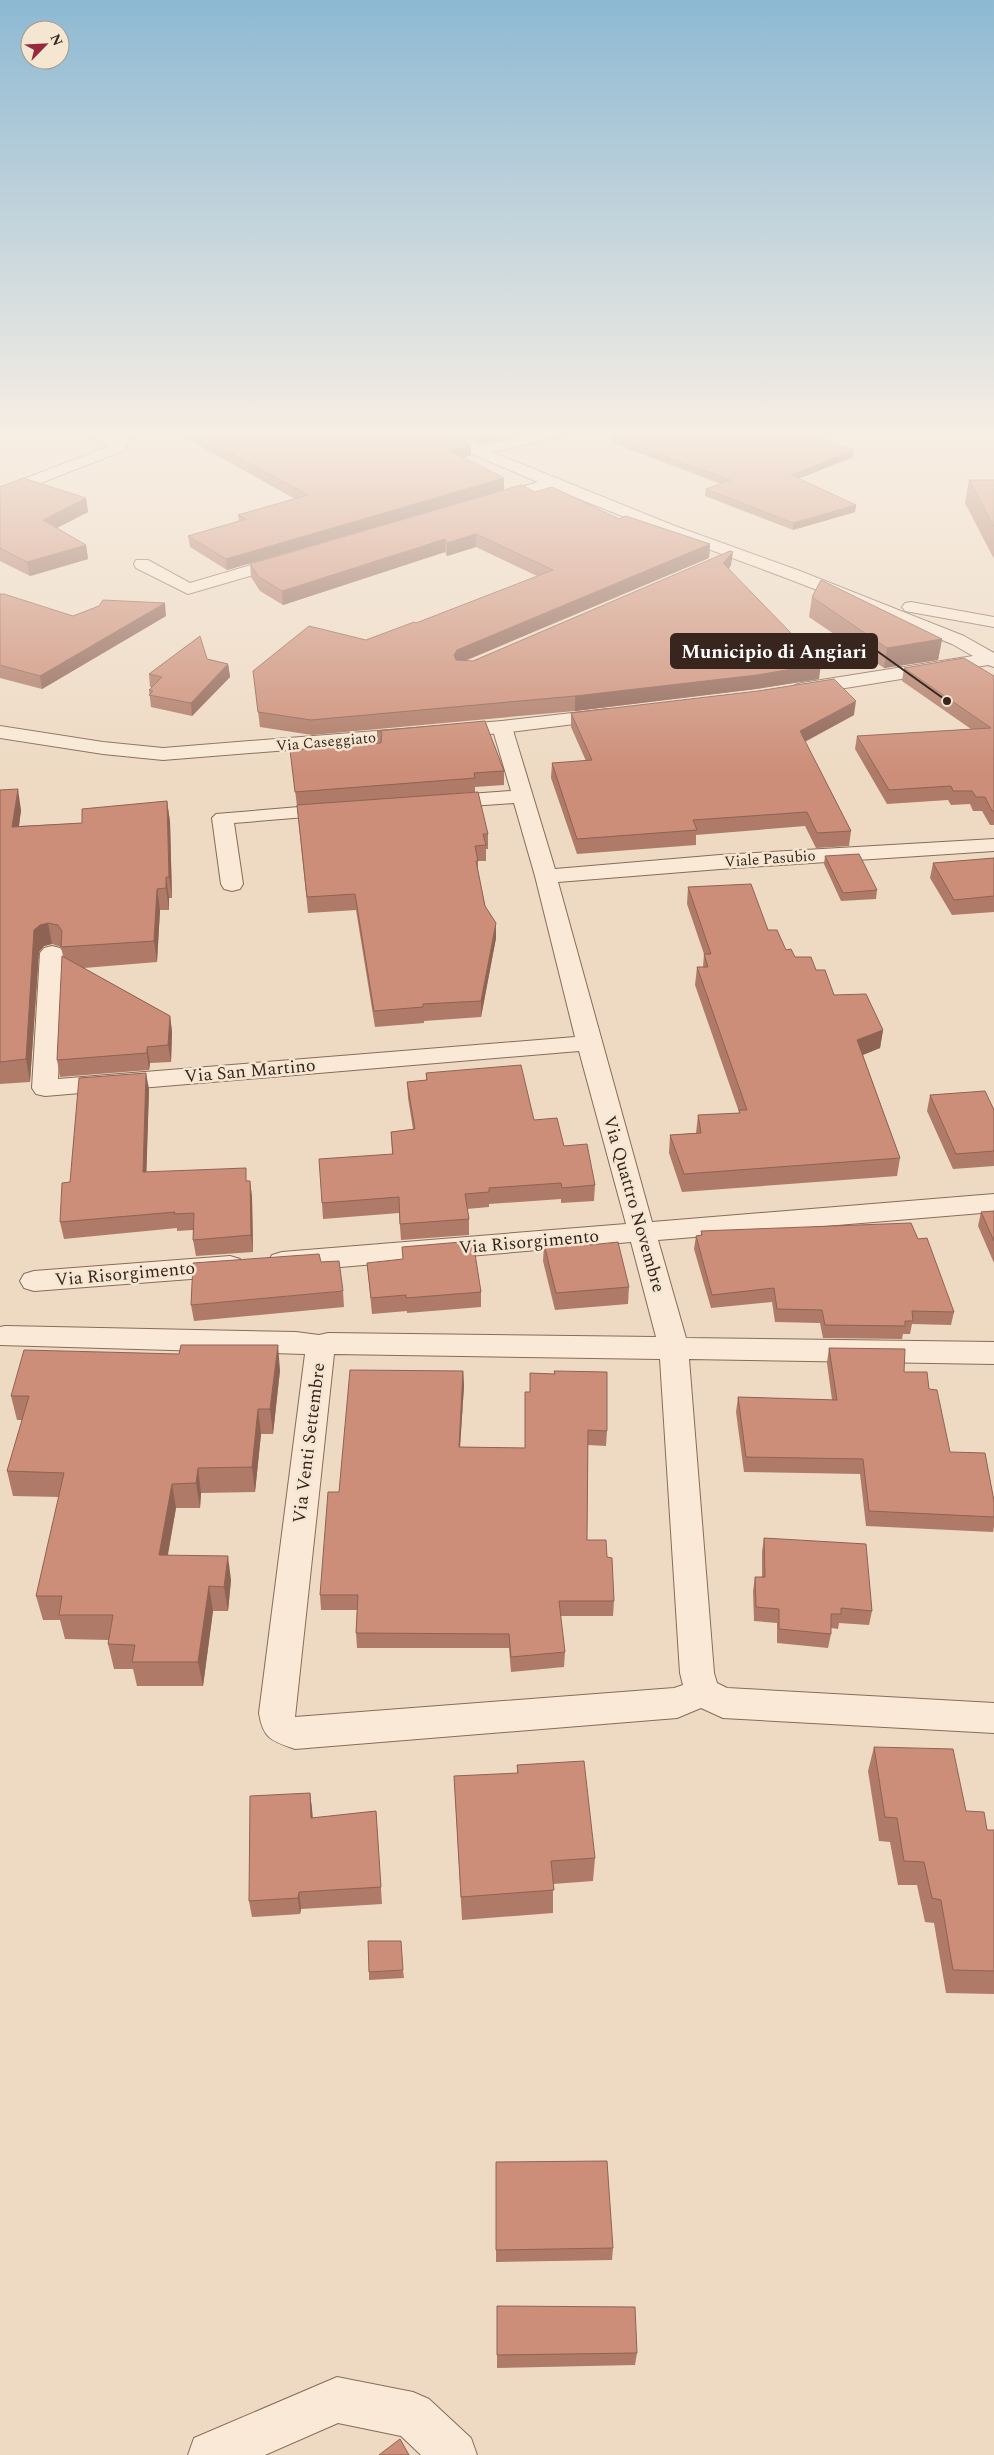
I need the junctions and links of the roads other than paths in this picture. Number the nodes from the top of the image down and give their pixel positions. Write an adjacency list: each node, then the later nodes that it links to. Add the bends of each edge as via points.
1 (710, 545): 2 (street)
2 (734, 554): 4 (street); 6 (street)
3 (300, 556): 5 (street, via 188,589)
4 (716, 562)
5 (142, 564)
6 (794, 575): 7 (street, via 907,607); 8 (street)
7 (994, 623): 8 (street, via 968,629 962,640)
8 (958, 640): 9 (street); 10 (street, via 911,662)
9 (993, 660): 10 (street)
10 (860, 680): 11 (street)
11 (784, 692)
12 (622, 713): 13 (street, Via Caseggiato)
13 (502, 727): 14 (street, Via Caseggiato, via 162,754); 15 (street, Via Quattro Novembre)
14 (0, 732)
15 (522, 796): 16 (street); 19 (street, Via Quattro Novembre)
16 (422, 804)
17 (353, 809): 20 (street, via 223,818)
18 (994, 845): 19 (street, Viale Pasubio)
19 (546, 876): 22 (street, Via Quattro Novembre)
20 (232, 884)
21 (52, 953): 22 (street, Via San Martino, via 45,1088)
22 (588, 1043): 24 (street, Via Quattro Novembre)
23 (994, 1203): 24 (street, Via Risorgimento)
24 (643, 1233): 25 (street, Via Risorgimento); 28 (street, Via Quattro Novembre)
25 (34, 1281)
26 (6, 1336): 27 (street, via 296,1342)
27 (321, 1346): 28 (street, Via Venti Settembre, via 334,1342); 30 (street, Via Venti Settembre, via 279,1726 295,1734 677,1703)
28 (674, 1349): 29 (street, Via Venti Settembre); 30 (street, Via Quattro Novembre, via 697,1673)
29 (994, 1353)
30 (702, 1692): 31 (street, via 723,1703)
31 (994, 1718)
32 (211, 2455): 33 (street, via 337,2400 413,2415)
33 (454, 2455)

